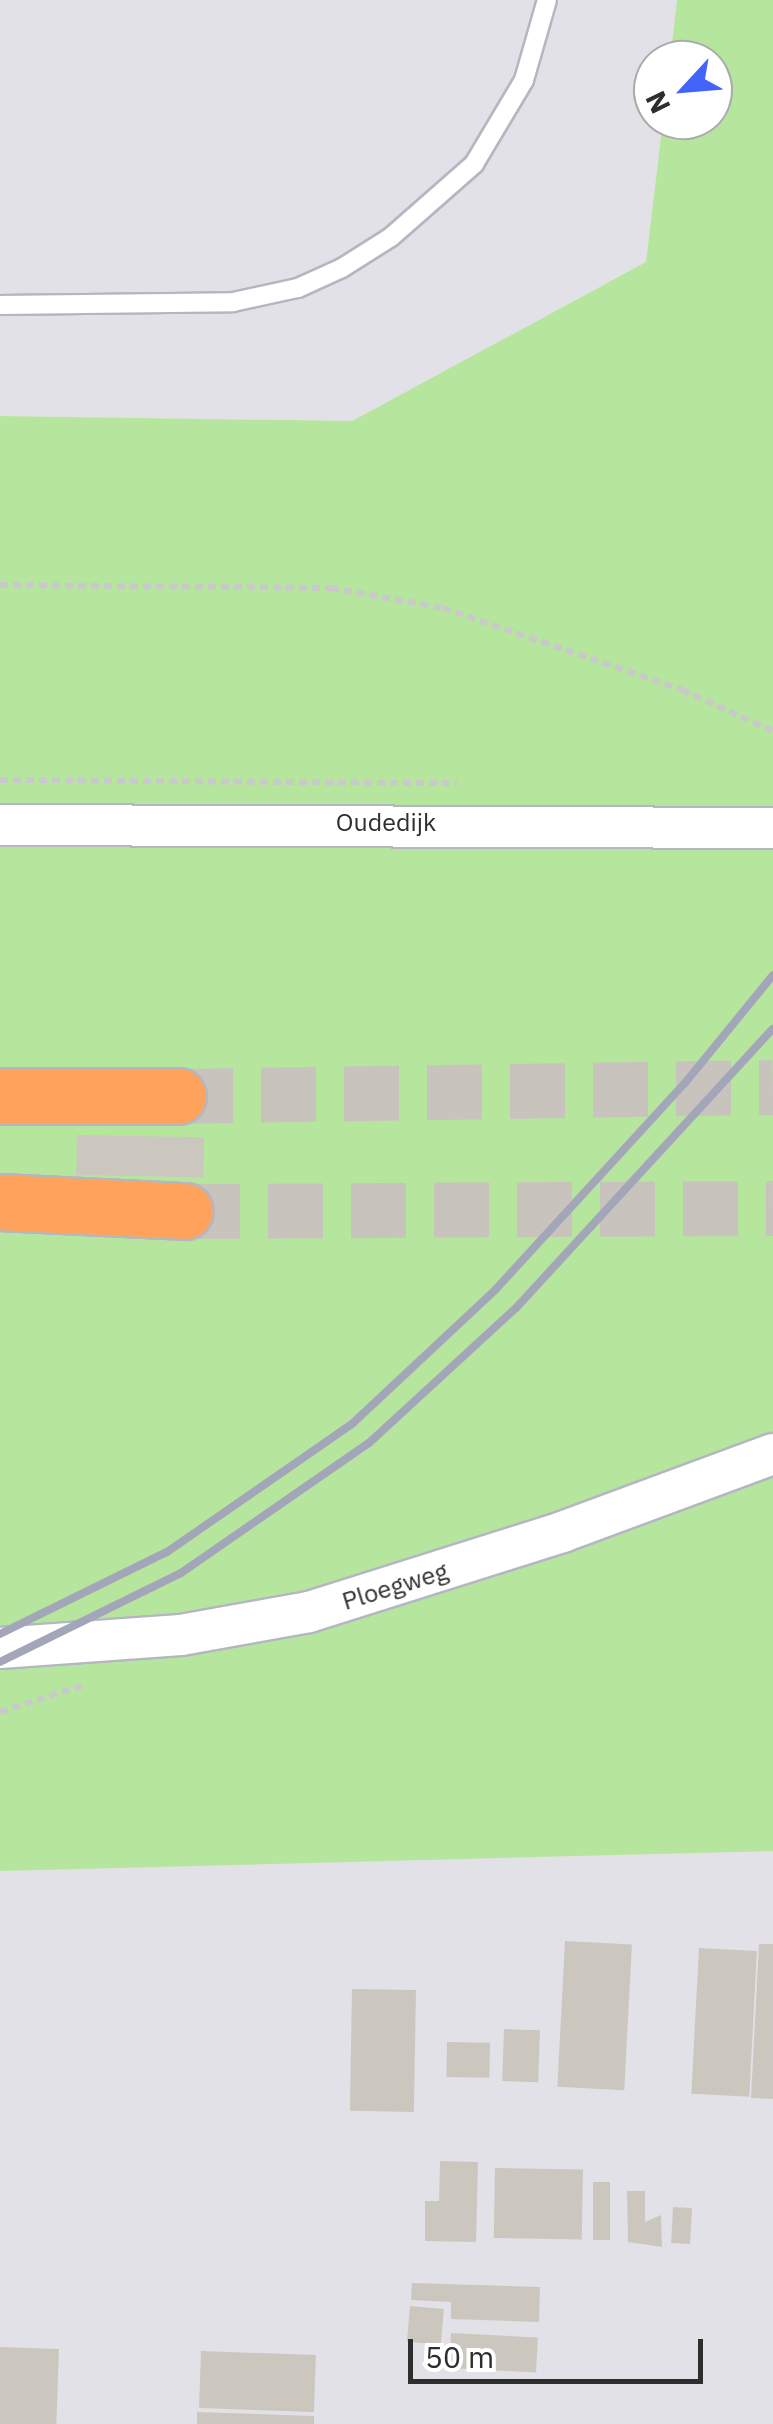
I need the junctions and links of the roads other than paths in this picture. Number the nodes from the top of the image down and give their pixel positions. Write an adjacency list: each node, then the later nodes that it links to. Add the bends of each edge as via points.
1 (547, 0): 2 (lane, via 524,80 474,164 391,237 342,268 298,288 233,302)
2 (0, 305)
3 (0, 825): 4 (street, Oudedijk)
4 (773, 828)
5 (0, 1096): 6 (highway)
6 (178, 1096)
7 (0, 1202): 8 (highway)
8 (185, 1211)
9 (773, 1454): 10 (street, Ploegweg, via 562,1532 309,1612 182,1634)
10 (0, 1648)

